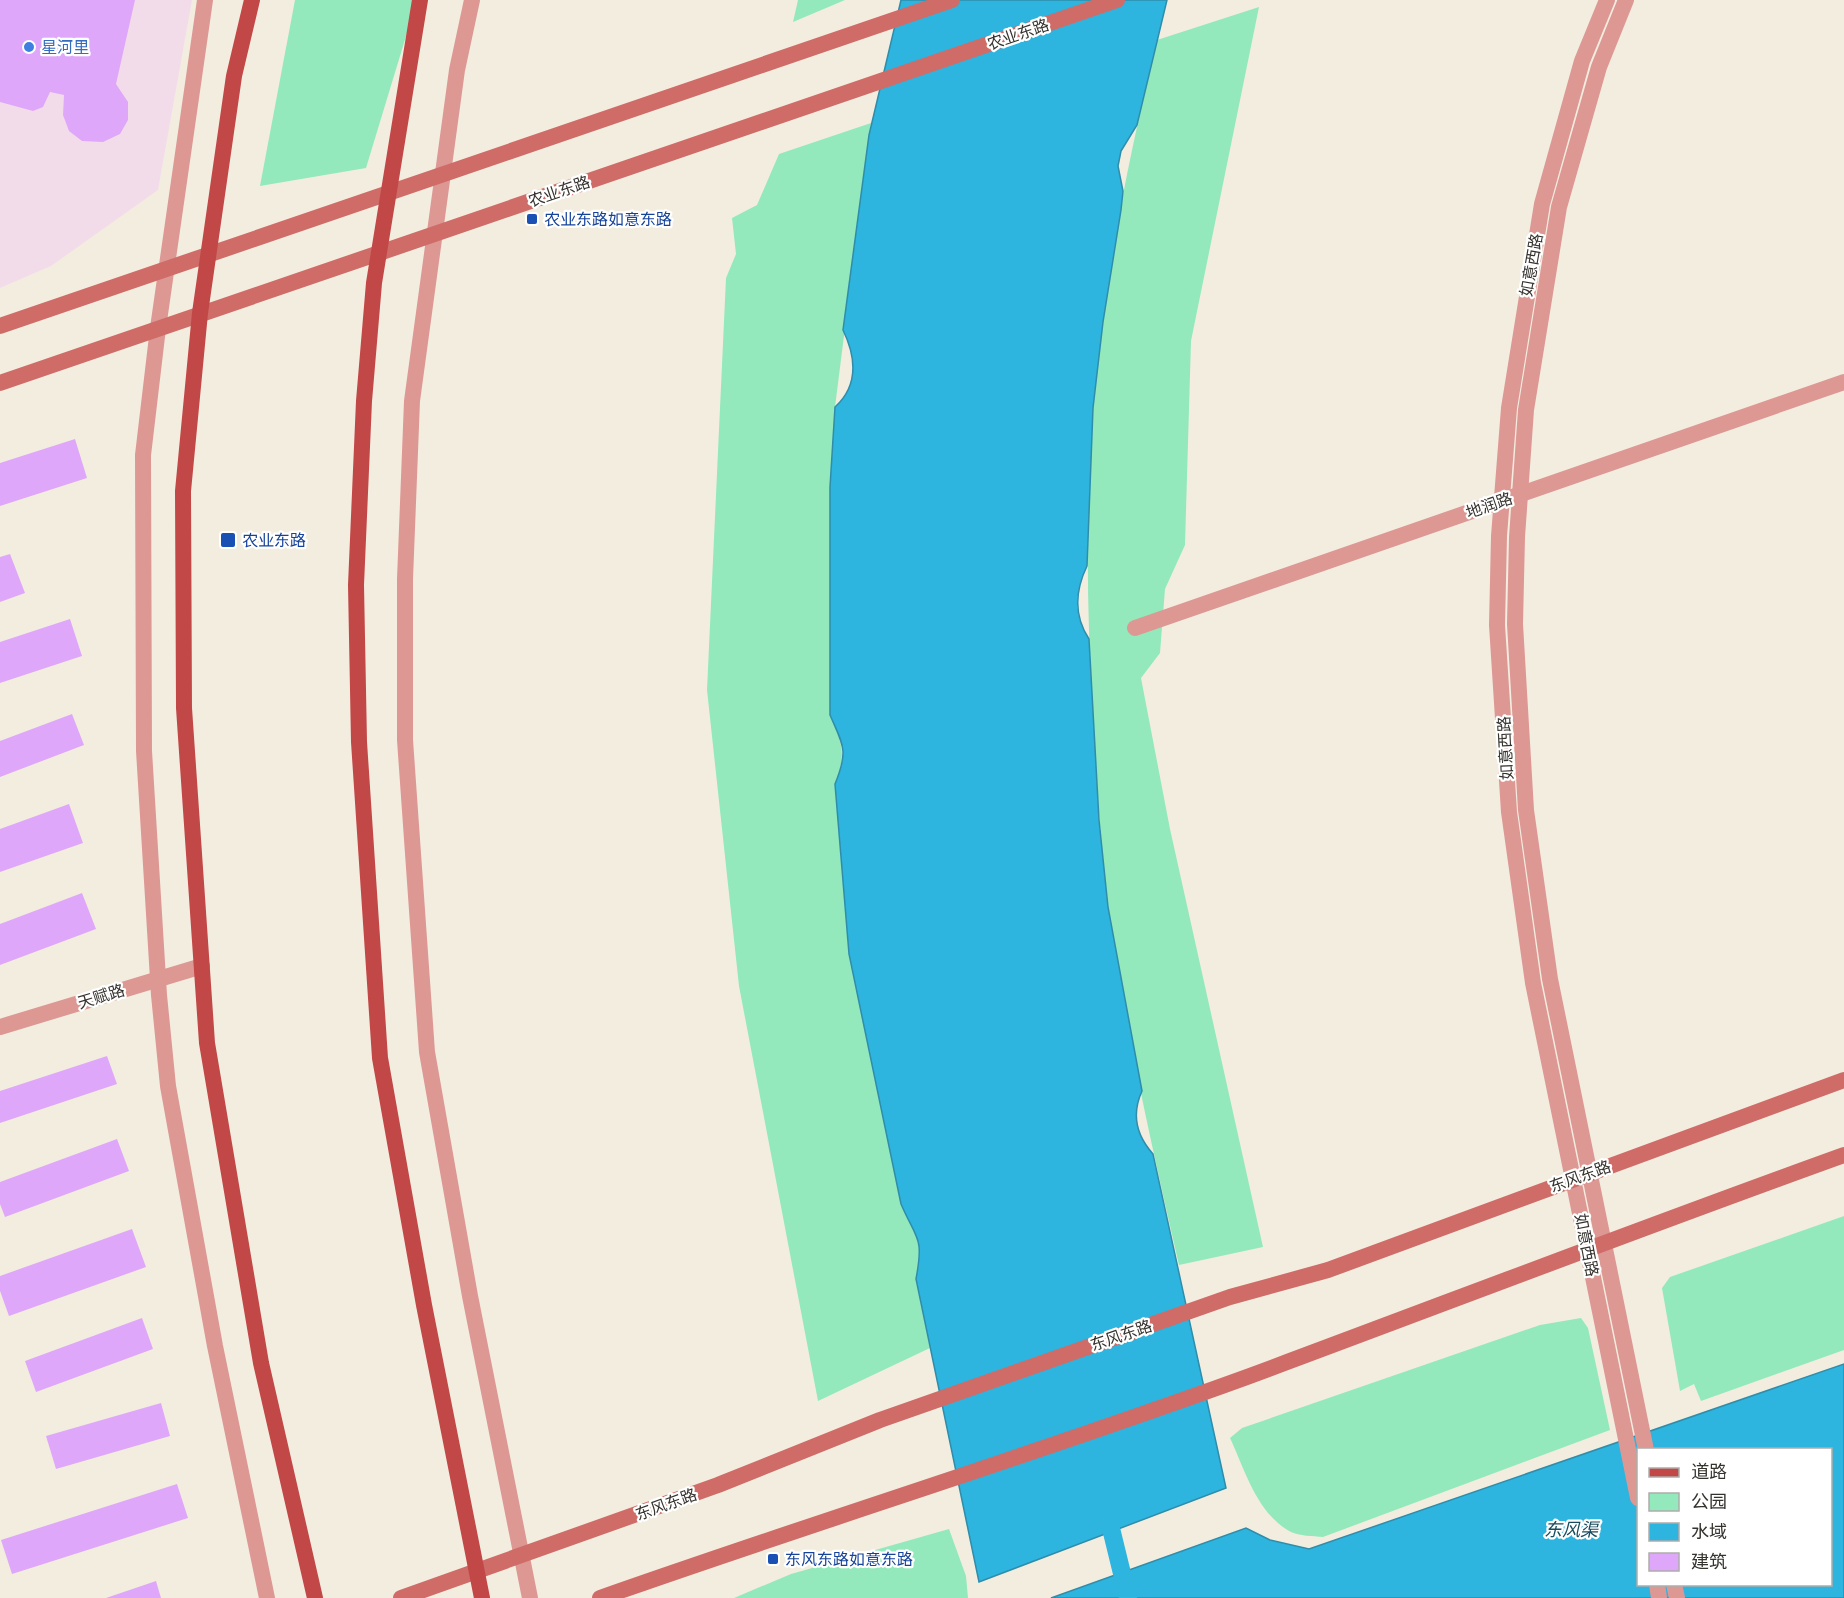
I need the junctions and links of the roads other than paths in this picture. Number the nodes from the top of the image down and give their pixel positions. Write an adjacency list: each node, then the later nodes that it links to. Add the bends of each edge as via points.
1 (205, 0): 14 (street)
2 (252, 0): 13 (main road, via 234,76)
3 (420, 0): 10 (main road)
4 (472, 0): 9 (street, via 457,70)
5 (952, 0): 9 (main road)
6 (1117, 0): 11 (main road, 农业东路)
7 (1607, 0): 21 (street, 如意西路, via 1582,61 1542,204 1511,388)
8 (1626, 0): 20 (street, 如意西路, via 1599,67 1559,207 1534,350)
9 (443, 174): 10 (main road); 11 (street)
10 (388, 192): 12 (main road); 13 (main road)
11 (435, 233): 12 (main road, 农业东路); 34 (street, via 411,401 405,579 405,740 420,976 427,1052 444,1155)
12 (379, 252): 15 (main road, 农业东路); 35 (main road, via 364,401 356,585 359,742 373,979 398,1163)
13 (207, 254): 14 (main road); 15 (main road)
14 (166, 268): 16 (main road); 17 (street)
15 (200, 314): 17 (main road, 农业东路); 23 (main road, via 183,491 184,708)
16 (0, 326)
17 (158, 328): 19 (main road, 农业东路); 24 (street, via 143,455 144,751)
18 (1844, 382): 20 (street, 地润路)
19 (0, 383)
20 (1520, 494): 21 (street, 地润路); 28 (street, 如意西路, via 1515,624 1526,810 1550,979)
21 (1502, 500): 22 (street, 地润路); 29 (street, 如意西路, via 1497,625 1509,812 1533,983)
22 (1135, 628)
23 (202, 966): 24 (street, 天赋路); 37 (main road, via 207,1043 261,1363)
24 (159, 979): 25 (street, 天赋路); 36 (street, via 168,1086 187,1201)
25 (0, 1027)
26 (1844, 1080): 28 (main road, 东风东路)
27 (1844, 1155): 30 (main road)
28 (1590, 1173): 29 (main road, 东风东路); 30 (street, 如意西路)
29 (1573, 1179): 31 (street, 如意西路); 34 (main road, 东风东路, via 1328,1270 1230,1297 880,1420 718,1485)
30 (1604, 1243): 31 (main road); 32 (street, 如意西路)
31 (1587, 1249): 33 (street, 如意西路); 41 (main road, via 1246,1377 902,1498 738,1549)
32 (1646, 1448)
33 (1637, 1493)
34 (522, 1556): 35 (main road, 东风东路); 40 (street)
35 (477, 1572): 38 (main road, 东风东路); 39 (main road)
36 (267, 1598)
37 (315, 1598)
38 (401, 1598)
39 (482, 1598)
40 (530, 1598)
41 (600, 1598)

